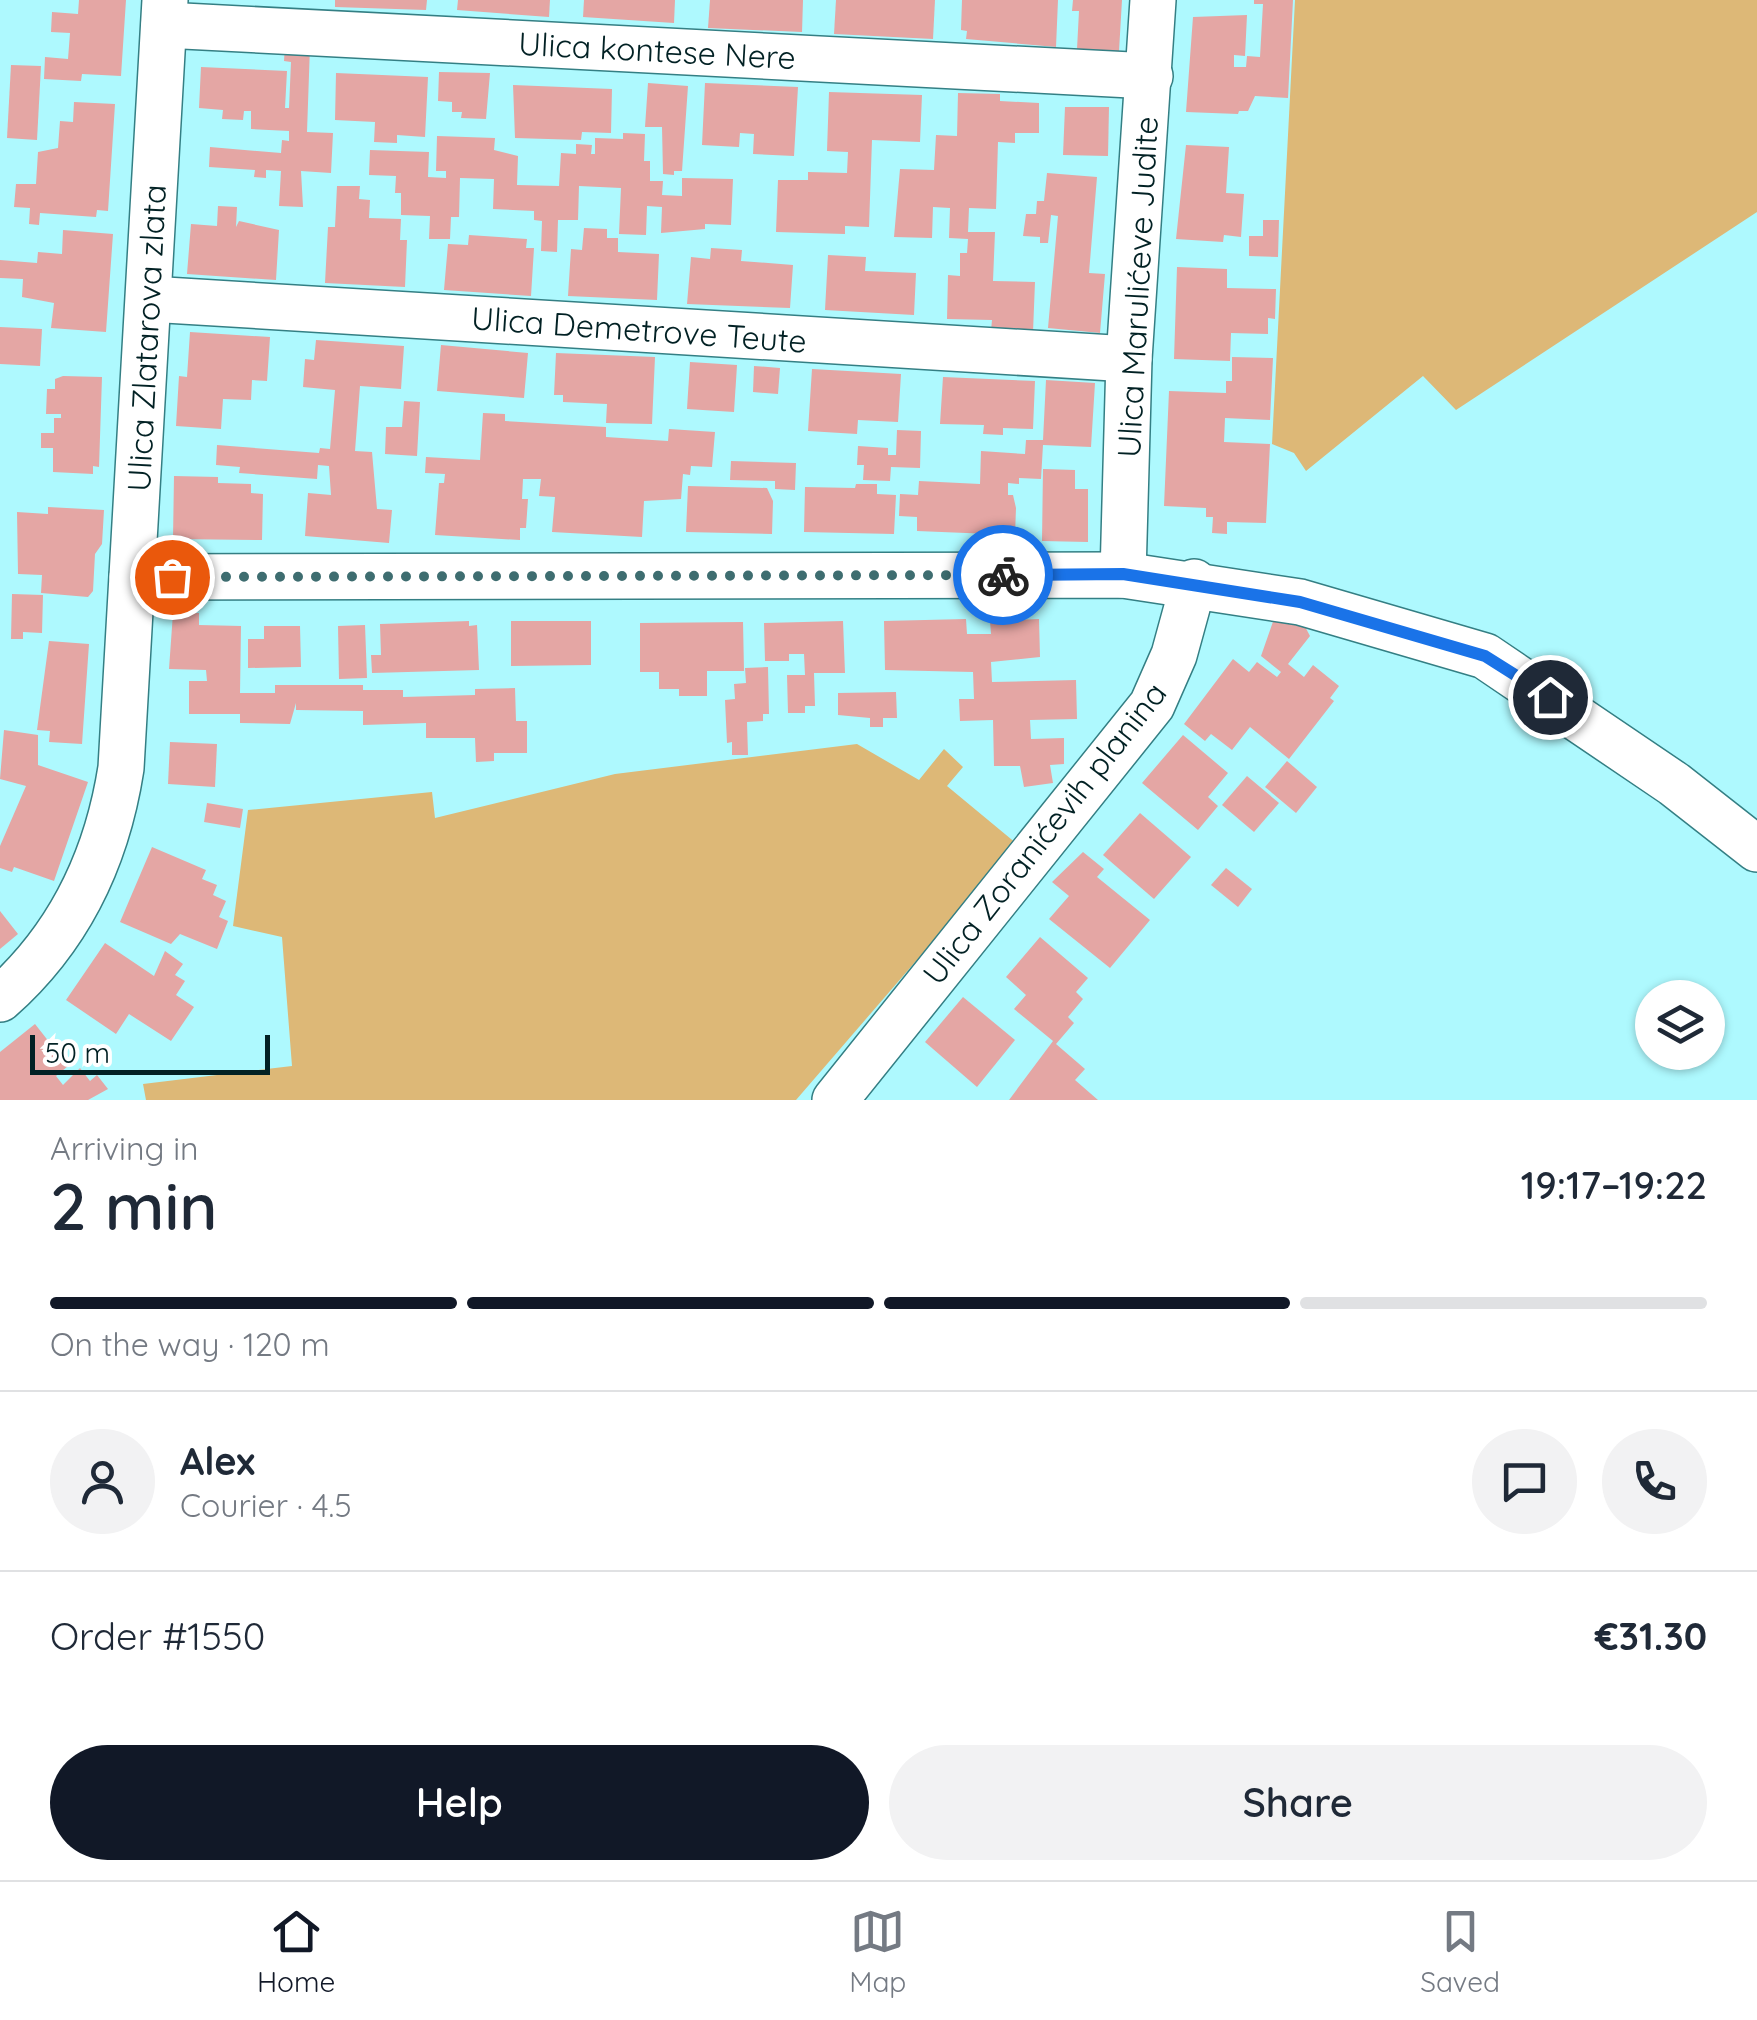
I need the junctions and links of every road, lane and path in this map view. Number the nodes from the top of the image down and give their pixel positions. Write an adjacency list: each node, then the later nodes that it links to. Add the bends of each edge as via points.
1 (1153, 0): 3 (street, Ulica Marulićeve Judite)
2 (164, 12): 3 (street, Ulica kontese Nere); 4 (street, Ulica Zlatarova zlata)
3 (1150, 76): 5 (street, Ulica Marulićeve Judite)
4 (149, 299): 5 (street, Ulica Demetrove Teute); 7 (street, Ulica Zlatarova zlata)
5 (1129, 359): 6 (street, Ulica Marulićeve Judite)
6 (1123, 574): 7 (street); 8 (street)
7 (132, 578): 10 (street, Ulica Zlatarova zlata, via 114,814 78,904)
8 (1194, 582): 9 (street, via 1300,602 1485,656); 11 (street, Ulica Zoranićevih planina, via 1152,705)
9 (1757, 849)
10 (0, 999)
11 (835, 1100)

